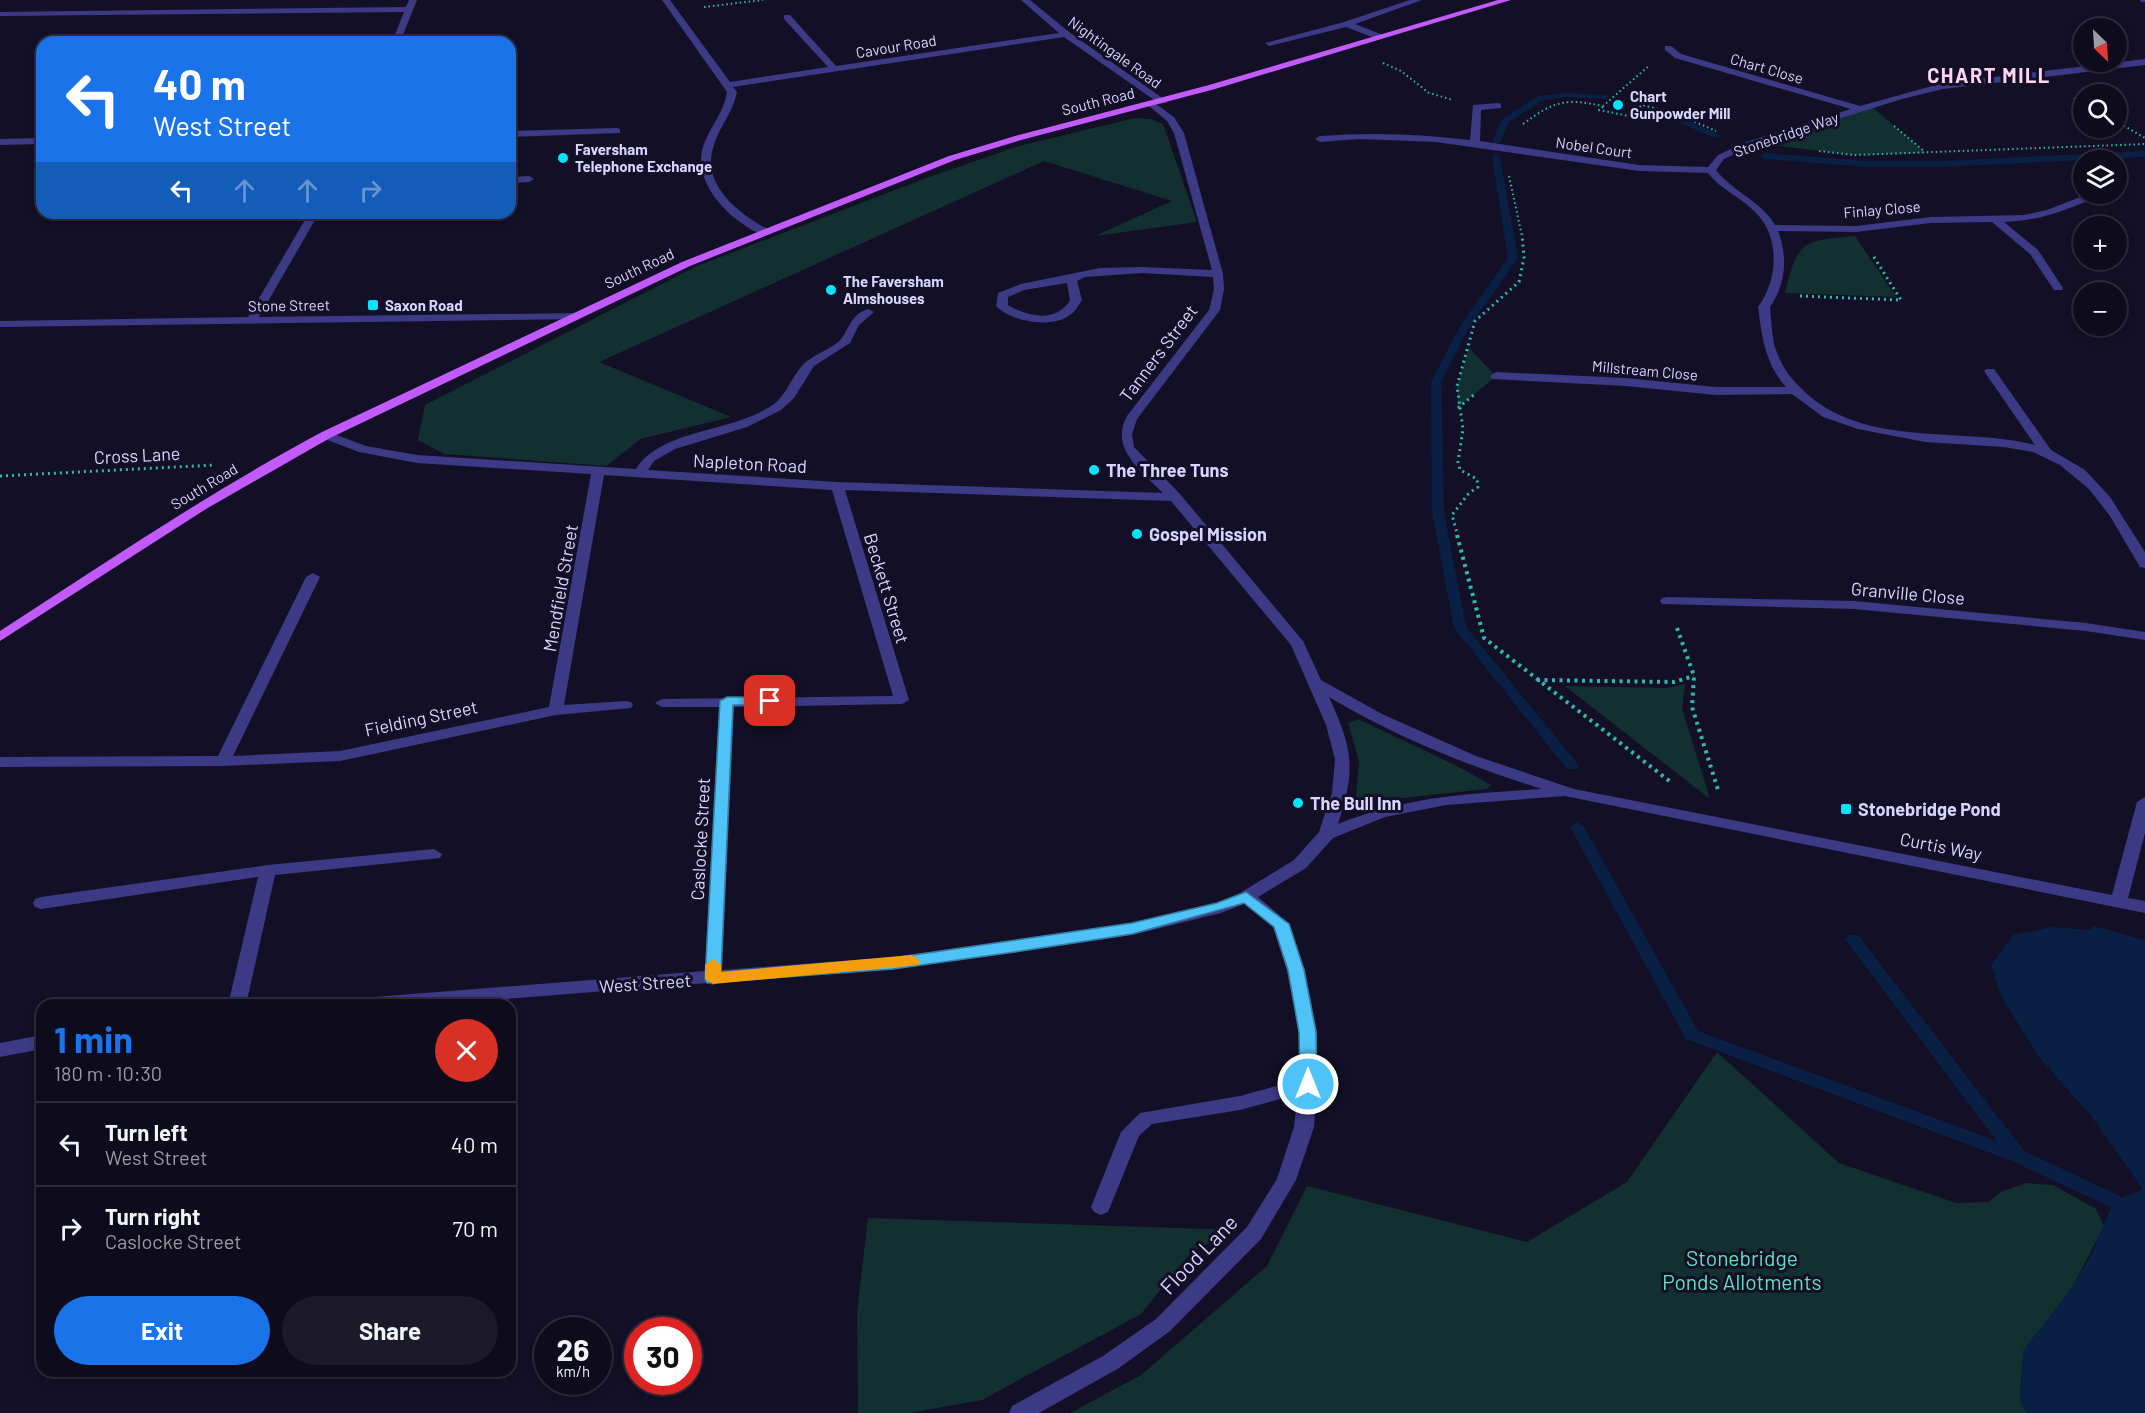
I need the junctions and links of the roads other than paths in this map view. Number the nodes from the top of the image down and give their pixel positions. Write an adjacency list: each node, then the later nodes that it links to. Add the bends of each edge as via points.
1 (306, 0): 7 (street)
2 (666, 0): 18 (street)
3 (1025, 0): 11 (street, Nightingale Road)
4 (1418, 0): 10 (street)
5 (1507, 0): 13 (main road, South Road)
6 (411, 4): 7 (street); 12 (street)
7 (298, 10): 8 (street)
8 (0, 15)
9 (787, 17): 17 (street)
10 (1347, 24): 13 (street); 14 (street)
11 (1066, 34): 17 (street, Cavour Road); 19 (street, Nightingale Road)
12 (398, 36)
13 (1380, 37): 19 (main road, South Road)
14 (1269, 43)
15 (1668, 48): 21 (street, Chart Close, via 1678,56)
16 (2145, 62): 21 (street, Stonebridge Way, via 1943,86)
17 (834, 69): 18 (street, Cavour Road)
18 (729, 85): 35 (street, via 731,100 709,146 707,171 729,208 744,222)
19 (1157, 103): 35 (main road, South Road, via 952,158); 36 (street, Tanners Street, via 1177,128)
20 (1498, 106): 27 (street, via 1476,107)
21 (1865, 107): 28 (street, Stonebridge Way, via 1749,144 1721,158)
22 (617, 131): 23 (street)
23 (516, 134)
24 (1320, 139): 27 (street, Nobel Court, via 1338,136)
25 (36, 141): 26 (street)
26 (0, 142)
27 (1475, 143): 28 (street, Nobel Court, via 1632,168)
28 (1711, 170): 34 (street, Stonebridge Way, via 1764,215)
29 (529, 179): 30 (street)
30 (516, 180)
31 (2073, 203): 33 (street, Finlay Close, via 2050,213)
32 (311, 219): 41 (street)
33 (1996, 220): 34 (street, Finlay Close, via 1930,220 1856,229); 38 (street, via 2034,252)
34 (1771, 228): 45 (street, Stonebridge Way, via 1780,270 1775,295 1764,307 1764,330)
35 (765, 232): 40 (main road, South Road, via 686,264)
36 (1218, 274): 37 (street, via 1111,272 1086,273); 51 (street, Tanners Street, via 1214,310 1131,419 1126,434 1128,447 1136,458)
37 (1071, 279): 37 (street, via 1076,300 1068,312 1058,316 1027,317 1002,306 1002,295 1011,290)
38 (2058, 288)
39 (868, 312): 49 (street, via 854,323 846,341 810,364 777,407 743,424 671,446 649,458)
40 (578, 316): 41 (street, Stone Street); 46 (main road, South Road)
41 (252, 320): 42 (street, Stone Street)
42 (0, 324)
43 (1990, 371): 47 (street)
44 (1496, 376): 45 (street, Millstream Close, via 1716,391)
45 (1792, 390): 47 (street, Stonebridge Way, via 1816,409 1861,429 2016,445)
46 (326, 435): 48 (street, Napleton Road, via 404,457); 56 (main road, South Road, via 186,516)
47 (2047, 453): 52 (street, Stonebridge Way, via 2071,465 2089,481 2118,518)
48 (598, 472): 49 (street, Napleton Road); 61 (street, Mendfield Street)
49 (639, 474): 50 (street, Napleton Road)
50 (837, 486): 51 (street, Napleton Road); 58 (street, Beckett Street, via 902,700)
51 (1175, 497): 57 (street, Tanners Street, via 1298,644)
52 (2145, 564)
53 (313, 577): 62 (street)
54 (1667, 601): 55 (street, Granville Close, via 1854,605)
55 (2145, 636)
56 (0, 637)
57 (1314, 682): 64 (street, via 1366,714 1430,745); 66 (street, West Street, via 1334,725 1343,759 1340,793)
58 (727, 701): 59 (street); 73 (street, Caslocke Street)
59 (662, 703)
60 (626, 705): 61 (street, Fielding Street)
61 (556, 710): 62 (street, Fielding Street, via 340,756)
62 (223, 761): 63 (street, Fielding Street)
63 (0, 762)
64 (1571, 793): 66 (street, via 1446,800 1381,813); 70 (street, Curtis Way)
65 (2145, 802): 70 (street)
66 (1327, 834): 69 (street, West Street, via 1300,864)
67 (434, 854): 68 (street)
68 (268, 870): 71 (street); 74 (street)
69 (1246, 897): 73 (street, West Street, via 1132,929 893,963); 78 (street, Flood Lane, via 1281,924 1296,970 1308,1032)
70 (2119, 900): 72 (street, Curtis Way)
71 (41, 903)
72 (2145, 907)
73 (713, 979): 75 (street, West Street)
74 (238, 999)
75 (433, 999)
76 (36, 1043): 77 (street)
77 (0, 1050)
78 (1308, 1084): 79 (street, via 1240,1103 1147,1118 1131,1132); 80 (street, Flood Lane, via 1304,1127 1286,1180 1254,1233 1163,1325 1111,1362)
79 (1101, 1207)
80 (1020, 1413)

